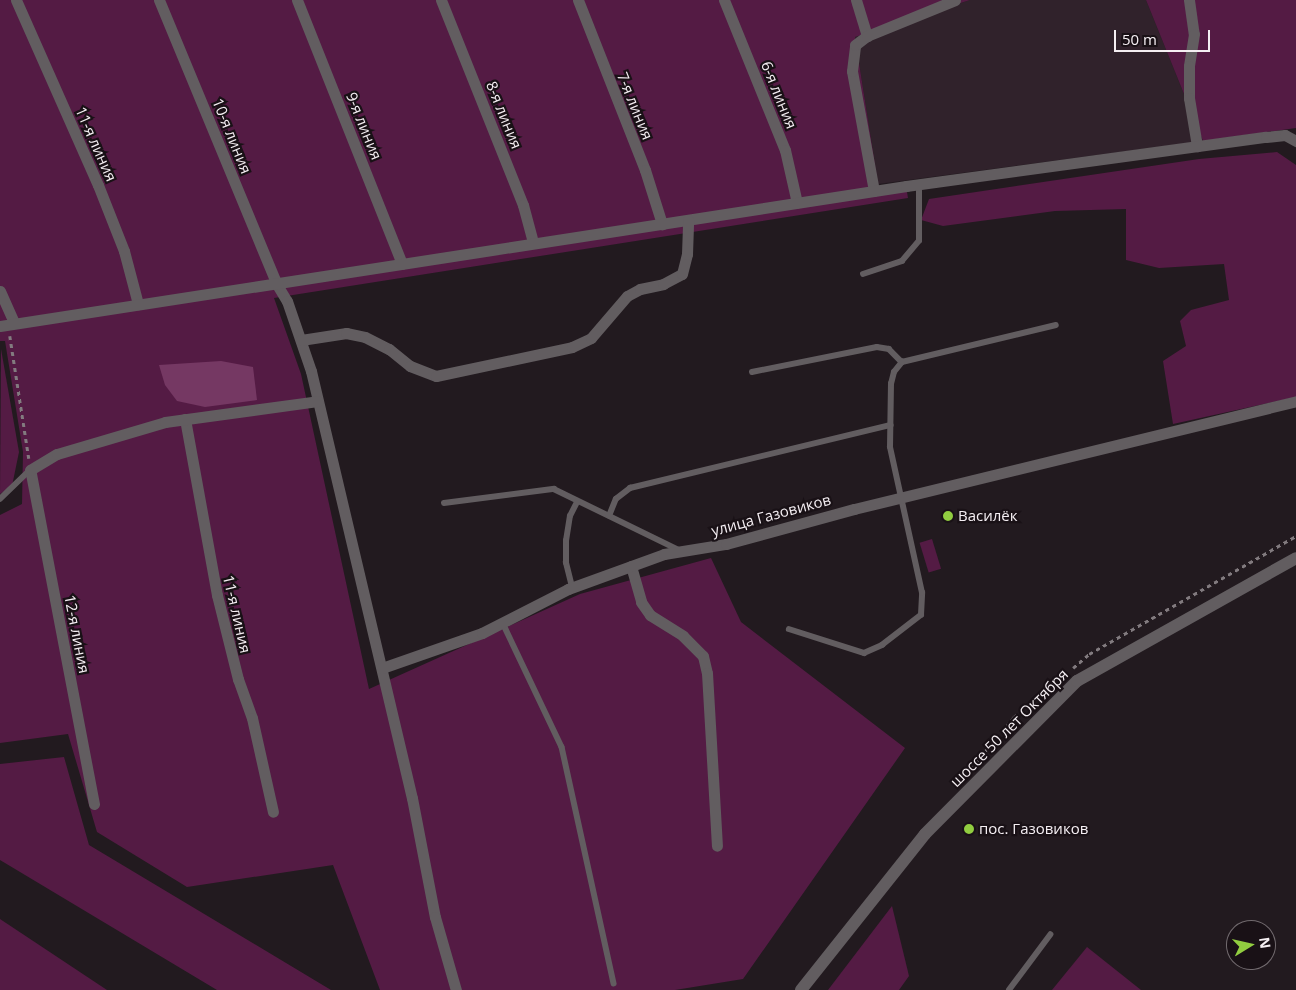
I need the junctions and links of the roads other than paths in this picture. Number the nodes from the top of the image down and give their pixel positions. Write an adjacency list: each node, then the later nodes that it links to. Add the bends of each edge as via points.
1 (16, 0): 24 (street, 11-я линия, via 98,185 124,252)
2 (159, 0): 22 (street, 10-я линия)
3 (297, 0): 20 (street, 9-я линия)
4 (441, 0): 19 (street, 8-я линия, via 523,205)
5 (578, 0): 18 (street, 7-я линия, via 645,170)
6 (724, 0): 16 (street, 6-я линия, via 785,150)
7 (856, 0): 10 (street)
8 (955, 0): 10 (street)
9 (1189, 0): 13 (street, via 1194,34 1189,98)
10 (867, 36): 15 (street, via 855,45 852,71)
11 (1291, 134): 12 (street); 13 (street)
12 (1296, 141)
13 (1197, 146): 14 (street)
14 (920, 184): 15 (street); 21 (lane, via 920,241 902,261 880,271)
15 (874, 191): 16 (street)
16 (797, 203): 17 (street)
17 (688, 220): 18 (street); 27 (street, via 687,254 682,274 627,296 592,338 572,347 436,376 410,366 390,349 365,337 346,333)
18 (662, 224): 19 (street)
19 (533, 244): 20 (street)
20 (402, 264): 22 (street)
21 (863, 274)
22 (276, 283): 24 (street); 27 (street, 10-я линия, via 287,301)
23 (0, 291): 25 (street)
24 (138, 304): 25 (street)
25 (7, 324)
26 (1056, 325): 28 (lane)
27 (301, 340): 30 (street, 10-я линия)
28 (902, 362): 29 (lane, via 889,349 877,347); 33 (lane, via 894,372)
29 (752, 372)
30 (318, 400): 32 (street); 46 (street, 10-я линия)
31 (1296, 401): 35 (street, улица Газовиков)
32 (185, 419): 34 (street, via 67,451 42,461); 48 (street, 11-я линия, via 217,595 238,679 252,718)
33 (890, 425): 35 (lane, via 890,447); 39 (lane, via 630,488 616,499)
34 (30, 470): 36 (lane); 47 (street, 12-я линия)
35 (900, 498): 40 (street, улица Газовиков, via 726,544); 45 (lane, via 922,593 921,615 864,653)
36 (0, 499)
37 (577, 502): 38 (lane, via 554,489); 39 (lane); 43 (lane, via 570,516 566,541 566,563)
38 (444, 503)
39 (609, 516): 40 (lane)
40 (682, 552): 42 (street, улица Газовиков)
41 (1296, 558): 53 (street, шоссе 50 лет Октября, via 1078,681 925,834)
42 (631, 566): 43 (street, улица Газовиков); 49 (street, via 641,602 650,616 697,647 703,656 707,674)
43 (572, 587): 44 (street, улица Газовиков)
44 (503, 623): 46 (street, улица Газовиков, via 420,657); 51 (lane, via 562,747)
45 (789, 629)
46 (382, 668): 52 (street, 10-я линия, via 435,917)
47 (94, 804)
48 (273, 812)
49 (717, 846)
50 (1050, 935): 54 (lane)
51 (614, 983)
52 (456, 990)
53 (801, 990)
54 (1009, 990)

